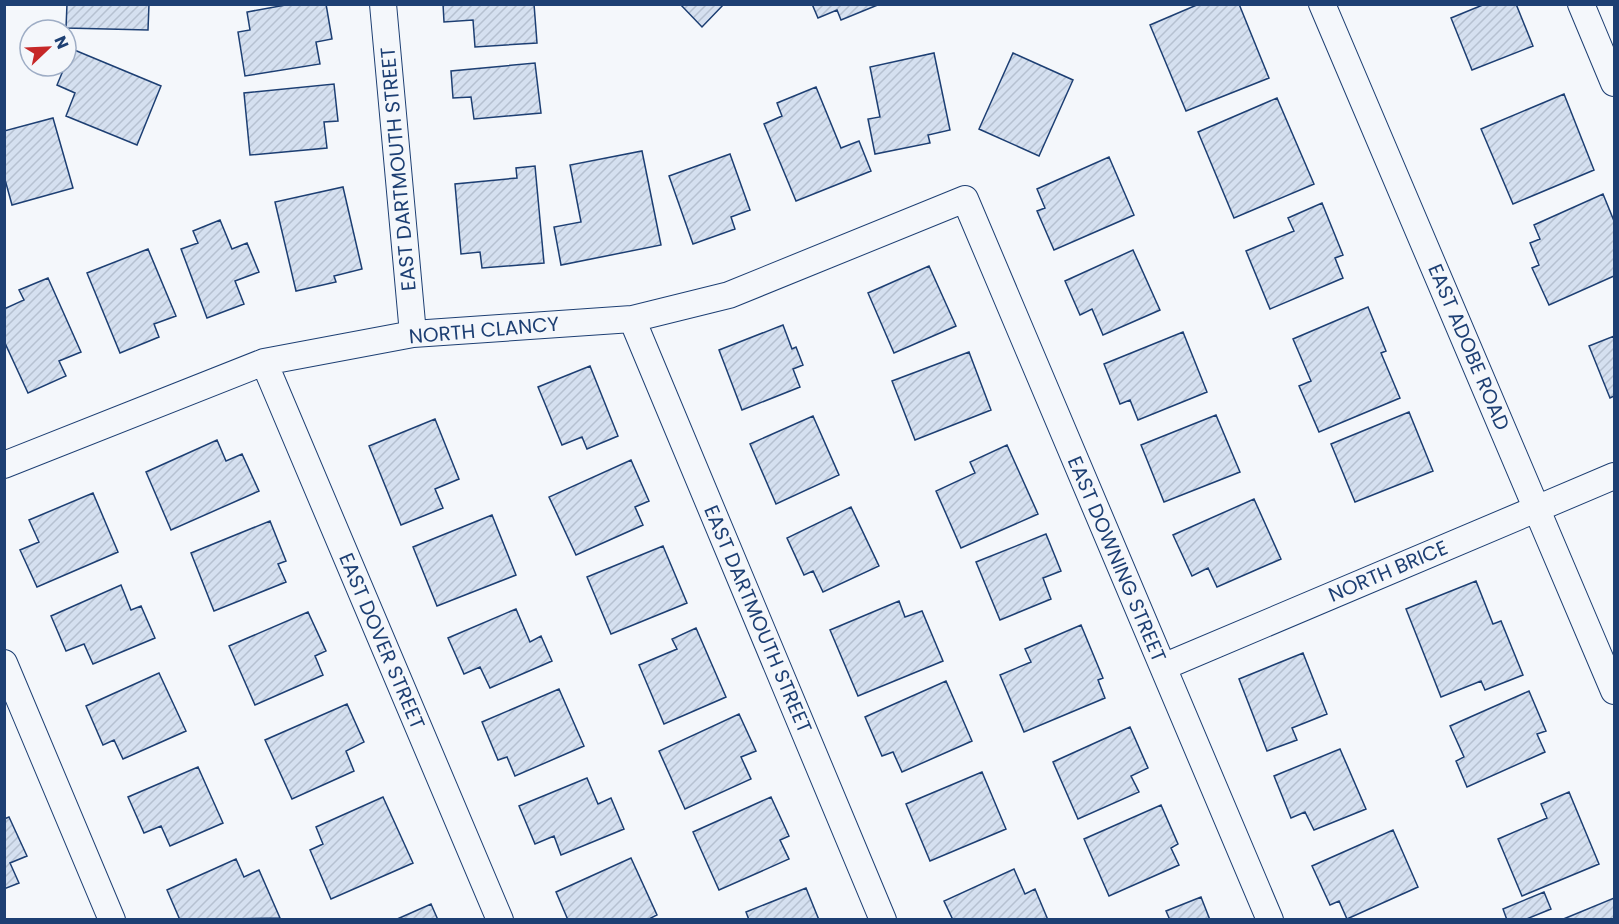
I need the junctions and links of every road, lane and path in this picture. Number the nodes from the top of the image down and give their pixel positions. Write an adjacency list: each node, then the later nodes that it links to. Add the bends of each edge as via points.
1 (383, 4): 7 (street, EAST DARTMOUTH STREET)
2 (1322, 4): 11 (street, EAST ADOBE ROAD)
3 (1581, 4): 4 (street)
4 (1614, 83)
5 (964, 200): 6 (street, NORTH CLANCY, via 729,295); 13 (street, EAST DOWNING STREET)
6 (632, 319): 7 (street, NORTH CLANCY); 17 (street, EAST DARTMOUTH STREET)
7 (413, 334): 8 (street, NORTH CLANCY)
8 (264, 362): 9 (street, NORTH CLANCY); 16 (street, EAST DOVER STREET)
9 (4, 465)
10 (1614, 476): 11 (street, NORTH BRICE)
11 (1537, 508): 13 (street, NORTH BRICE); 14 (street, EAST ADOBE ROAD)
12 (4, 663): 15 (street)
13 (1163, 667): 18 (street, EAST DOWNING STREET)
14 (1614, 691)
15 (105, 917)
16 (500, 920)
17 (883, 920)
18 (1270, 920)

